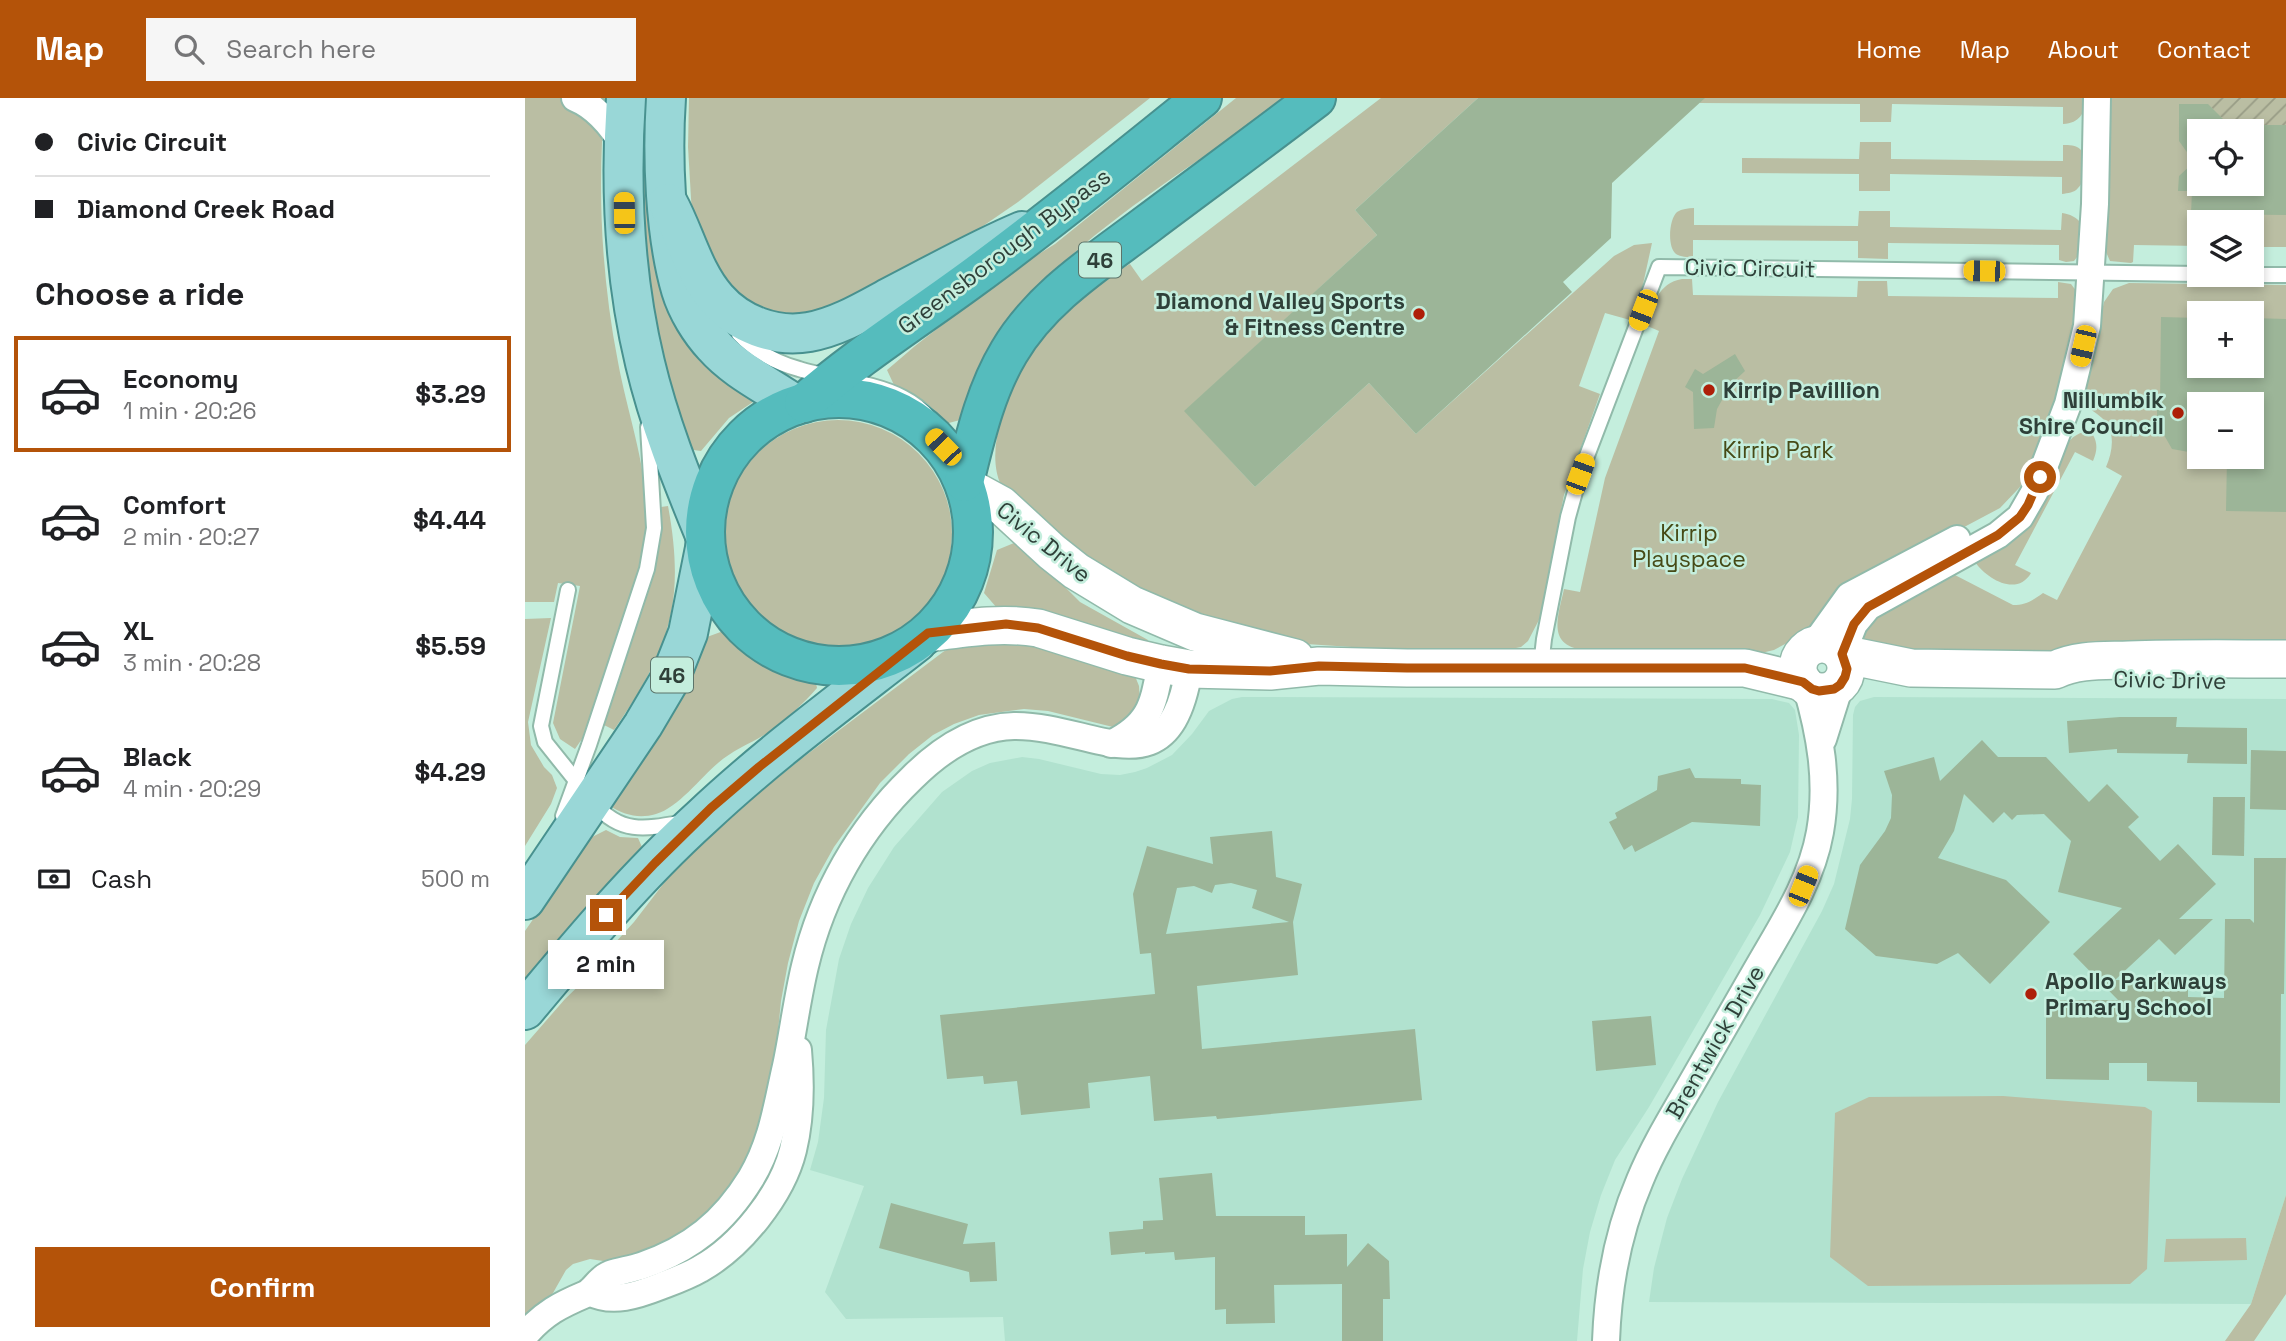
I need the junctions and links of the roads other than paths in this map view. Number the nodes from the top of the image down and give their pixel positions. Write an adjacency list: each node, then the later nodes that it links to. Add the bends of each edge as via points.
1 (575, 98): 7 (street, via 598,113)
2 (626, 98): 7 (main road)
3 (666, 98): 8 (main road)
4 (1202, 98): 9 (highway, Greensborough Bypass / 46)
5 (1316, 98): 19 (highway, 46, via 1082,273 1038,313 996,375)
6 (2097, 98): 10 (street)
7 (624, 146): 15 (main road, via 628,265)
8 (668, 203): 14 (main road); 17 (main road, via 681,291 699,325 728,360)
9 (1055, 216): 14 (main road, via 858,314 807,332 780,332 751,324 727,309); 16 (highway, Greensborough Bypass / 46)
10 (2092, 272): 11 (lane, Civic Circuit); 27 (lane, Civic Circuit, via 1659,267 1580,474); 28 (street, via 2077,372 2045,464 2021,497 1997,515 1849,596)
11 (2187, 274)
12 (2264, 275): 13 (lane)
13 (2286, 275)
14 (708, 286): 16 (lane, via 725,318 755,347 792,367)
15 (644, 362): 20 (main road); 31 (lane, via 654,515 650,555)
16 (834, 377): 17 (highway, Greensborough Bypass / 46); 18 (lane, via 903,398 933,423)
17 (800, 404): 18 (highway, 46, via 838,398 877,404 913,421); 20 (highway, 46, via 758,425 735,447 712,488)
18 (943, 447): 19 (highway, 46)
19 (965, 484): 22 (street, Civic Drive, via 1001,505 1097,585); 23 (highway, 46, via 974,529 969,565 956,599)
20 (705, 540): 23 (highway, 46, via 712,578 734,616 768,646 788,656 831,666 854,665 897,653); 31 (main road, 46, via 688,634 676,668 643,725)
21 (568, 590): 31 (lane, via 541,726 545,742)
22 (1183, 628): 25 (street, Civic Drive); 26 (street)
23 (922, 637): 26 (street, Civic Drive, via 986,625 1025,626); 32 (main road, 46)
24 (2286, 659): 29 (street, Civic Drive, via 2087,662)
25 (1319, 666): 26 (street, Civic Drive, via 1270,671); 27 (street, Civic Drive)
26 (1175, 667): 35 (street, via 1146,717 1133,732 1111,744 1040,729 983,731 929,762 893,797 853,849 826,902 800,989 772,1133 752,1177 715,1225 692,1242 668,1256 598,1280 590,1292 558,1305)
27 (1541, 667): 28 (street, Civic Drive)
28 (1825, 667): 29 (street, Civic Drive); 36 (street, Brentwick Drive, via 1822,814 1809,870 1795,903 1639,1181 1612,1276)
29 (2055, 670): 30 (street, Civic Drive, via 2089,679)
30 (2286, 682)
31 (584, 790): 32 (lane, via 613,820 633,828); 33 (main road, 46)
32 (699, 820): 34 (main road, 46, via 623,897)
33 (530, 893)
34 (525, 1010)
35 (525, 1335)
36 (1607, 1341)

